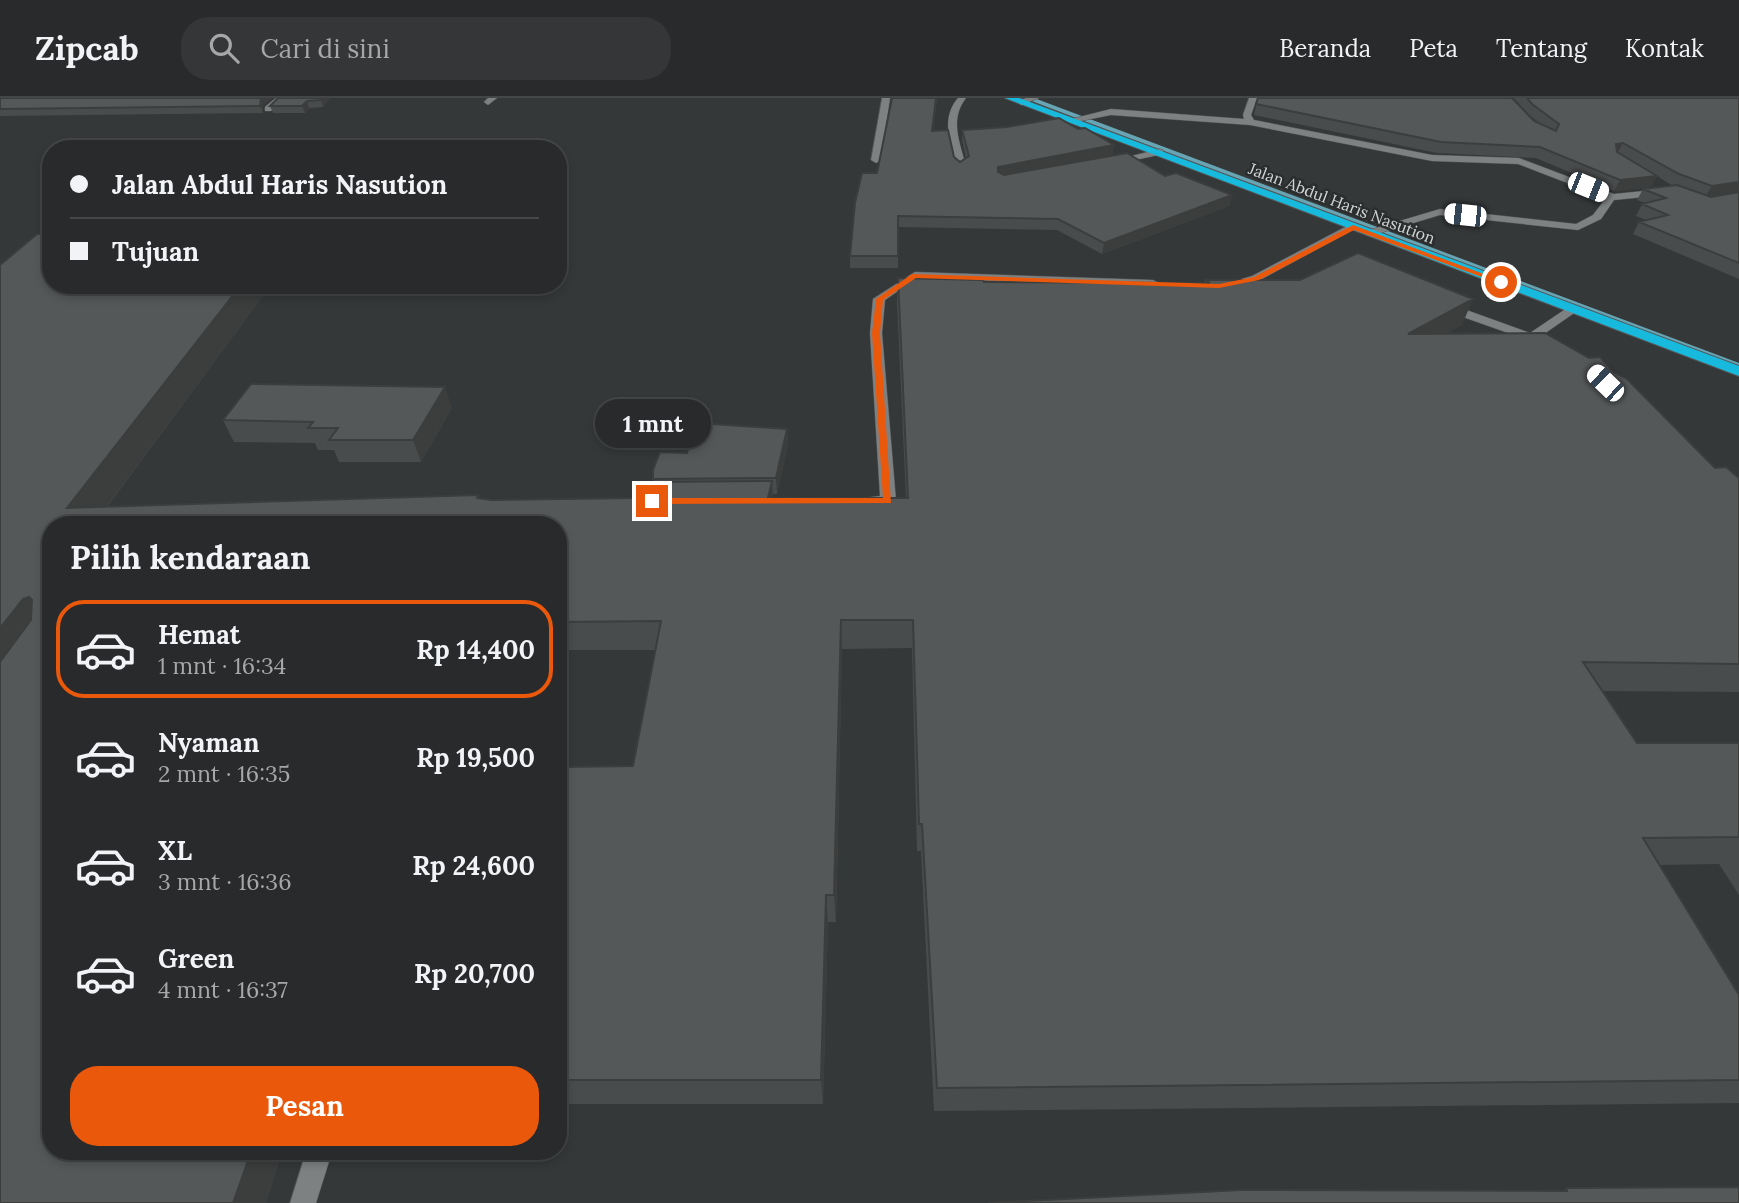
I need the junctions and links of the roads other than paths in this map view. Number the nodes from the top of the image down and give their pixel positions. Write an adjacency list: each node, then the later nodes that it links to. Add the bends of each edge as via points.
1 (281, 98): 7 (street)
2 (886, 98): 11 (street)
3 (962, 98): 13 (street, via 951,116)
4 (1035, 98): 6 (street)
5 (1253, 98): 9 (street, via 1247,115)
6 (1016, 100): 8 (highway, Jalan Abdul Haris Nasution)
7 (268, 109)
8 (1071, 120): 9 (street, via 1111,112); 10 (highway, Jalan Abdul Haris Nasution)
9 (1250, 122): 15 (street, via 1432,158 1519,161)
10 (1160, 152): 12 (street); 16 (highway, Jalan Abdul Haris Nasution)
11 (876, 160)
12 (1106, 163)
13 (961, 167)
14 (1654, 183): 15 (street, via 1673,192)
15 (1613, 197): 17 (street, via 1597,217 1578,227 1440,212)
16 (1353, 227): 17 (highway, Jalan Abdul Haris Nasution); 19 (street, via 1256,278)
17 (1370, 233): 21 (highway, Jalan Abdul Haris Nasution)
18 (1164, 284): 25 (street, via 915,275 879,299 876,333 888,501)
19 (1219, 286)
20 (1430, 301): 22 (street)
21 (1574, 309): 22 (street); 24 (highway, Jalan Abdul Haris Nasution)
22 (1532, 337): 23 (street)
23 (1550, 344)
24 (1739, 372)
25 (847, 502)
26 (316, 1160): 27 (street)
27 (303, 1203)

